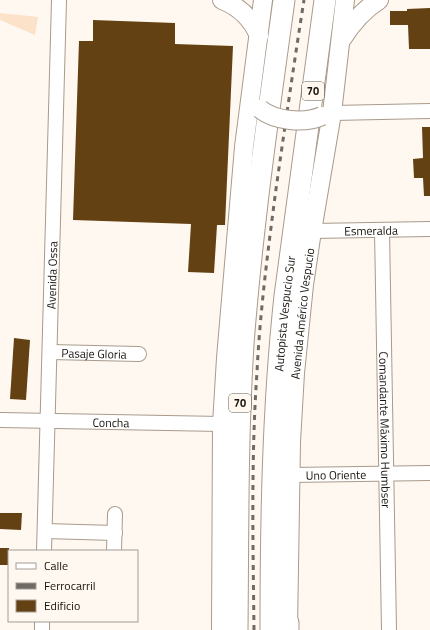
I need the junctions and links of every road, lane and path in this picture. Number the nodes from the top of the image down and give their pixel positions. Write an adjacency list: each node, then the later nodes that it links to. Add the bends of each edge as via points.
1 (59, 0): 16 (street, Avenida Ossa)
2 (222, 0): 8 (main road, via 248,17)
3 (263, 0): 8 (main road)
4 (284, 0): 31 (highway, 70, via 259,177 243,346 239,422)
5 (325, 0): 29 (highway, Autopista Vespucio Sur / 70, via 286,289 277,385 271,550)
6 (345, 0): 9 (main road, Avenida Américo Vespucio)
7 (379, 0): 9 (main road, via 361,13)
8 (258, 36): 10 (main road)
9 (340, 41): 12 (main road, Avenida Américo Vespucio)
10 (250, 93): 12 (main road, bridge, via 260,109 274,117 308,120); 20 (main road)
11 (430, 111): 12 (street)
12 (329, 112): 15 (main road, Avenida Américo Vespucio)
13 (430, 229): 14 (street, Esmeralda)
14 (382, 230): 15 (street, Esmeralda); 22 (street, Comandante Máximo Humbser)
15 (312, 231): 23 (main road, Avenida Américo Vespucio, via 295,373)
16 (50, 352): 17 (street, Pasaje Gloria); 19 (street, Avenida Ossa)
17 (139, 354)
18 (0, 420): 19 (street, Concha)
19 (48, 421): 20 (street, Concha); 25 (street, Avenida Ossa)
20 (222, 424): 30 (main road)
21 (430, 473): 22 (street, Uno Oriente)
22 (386, 474): 23 (street, Uno Oriente); 32 (street, Comandante Máximo Humbser)
23 (290, 475): 29 (main road, Avenida Américo Vespucio)
24 (115, 514): 26 (street)
25 (45, 531): 26 (street); 27 (street, Avenida Ossa)
26 (115, 533): 28 (street)
27 (44, 550)
28 (114, 550)
29 (284, 628)
30 (221, 630)
31 (237, 630)
32 (389, 630)

